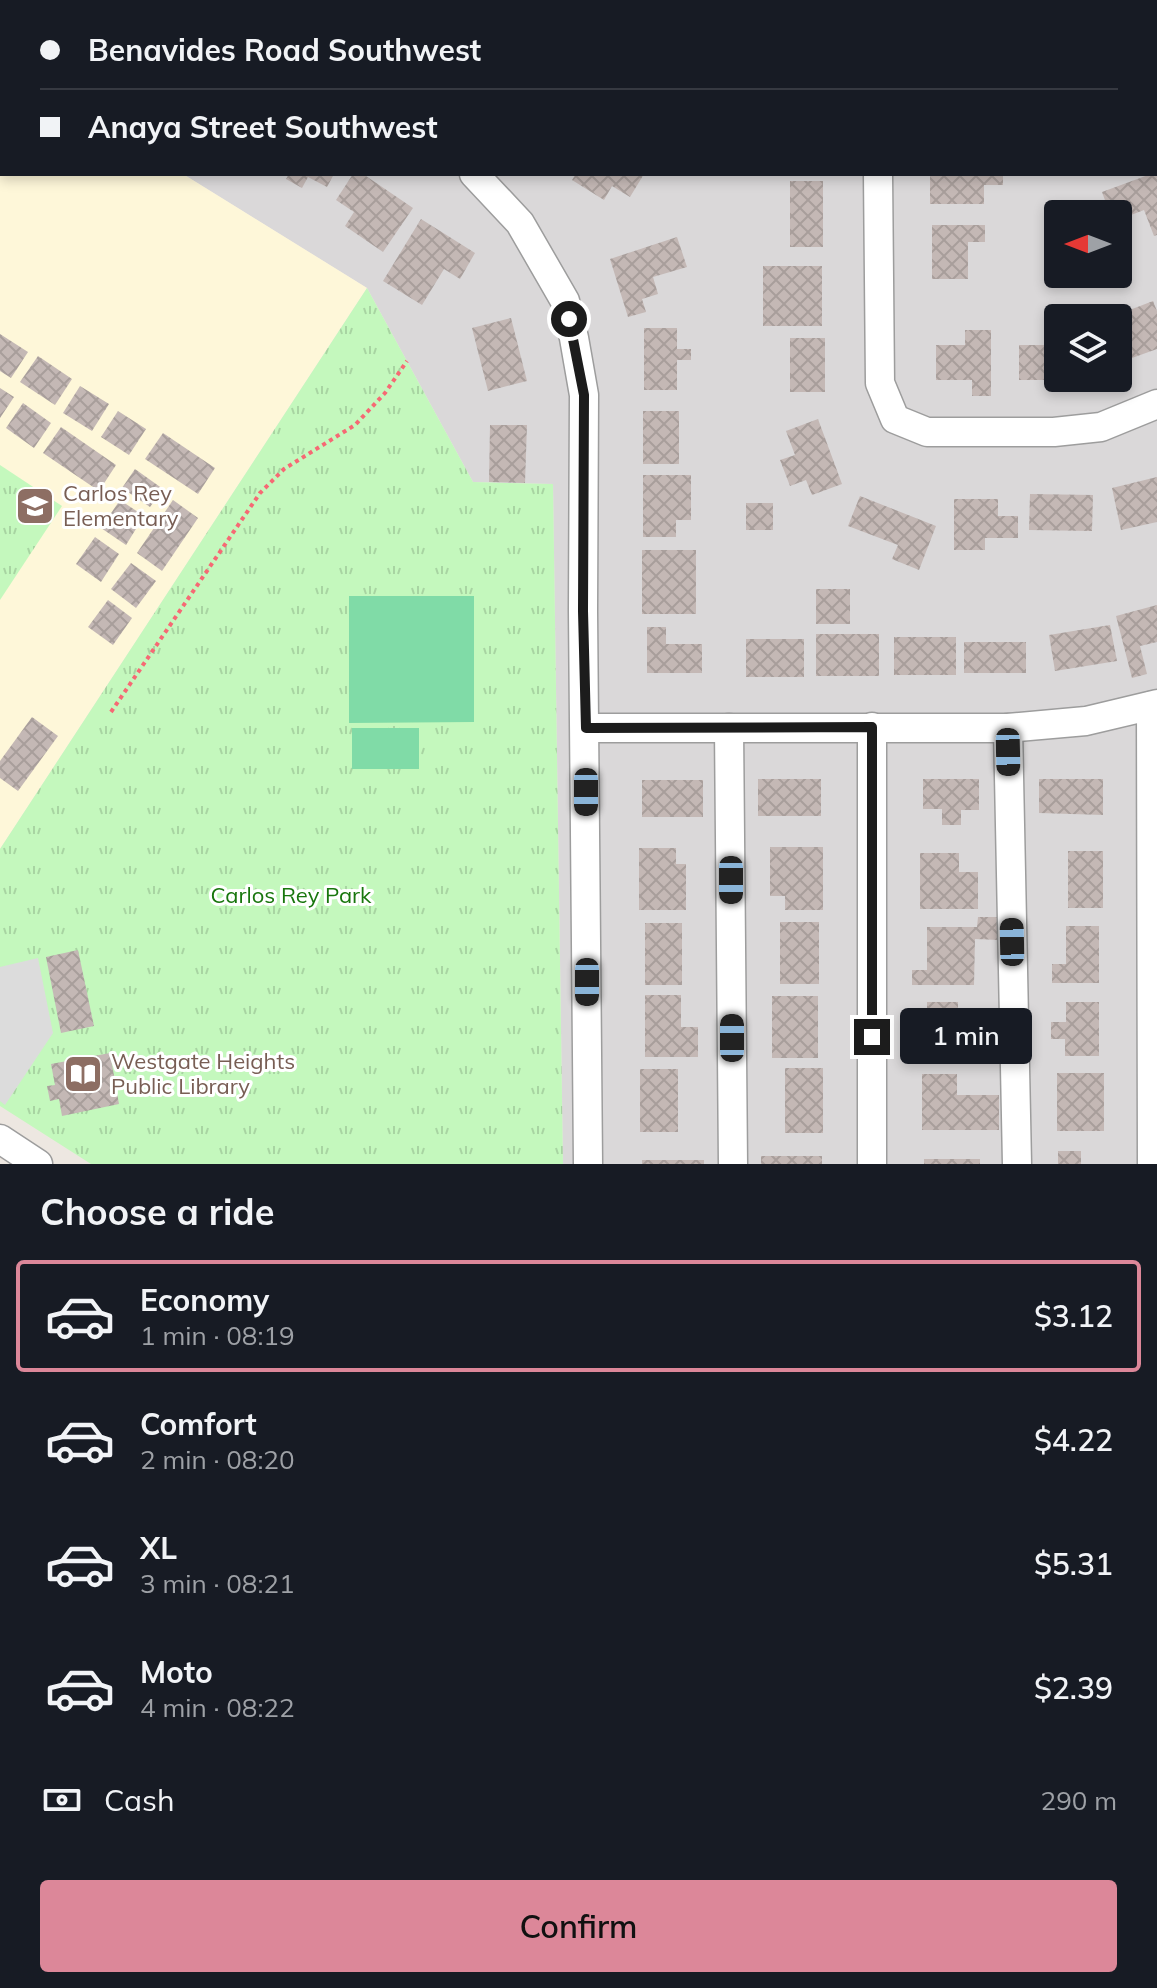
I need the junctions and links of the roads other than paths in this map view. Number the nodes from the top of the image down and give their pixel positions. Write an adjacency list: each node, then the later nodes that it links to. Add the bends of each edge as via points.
1 (878, 176): 3 (street, via 880,383 895,419 927,432 1054,432 1101,427)
2 (490, 180): 6 (street, via 565,301 584,395)
3 (1157, 404)
4 (1154, 705): 8 (street, via 1086,721); 15 (street)
5 (872, 727): 7 (street); 8 (street); 13 (street)
6 (586, 728): 7 (street); 11 (street)
7 (729, 728): 12 (street)
8 (1008, 728): 14 (street)
9 (0, 1139): 10 (street)
10 (38, 1164)
11 (588, 1164)
12 (733, 1164)
13 (872, 1164)
14 (1017, 1164)
15 (1152, 1164)

